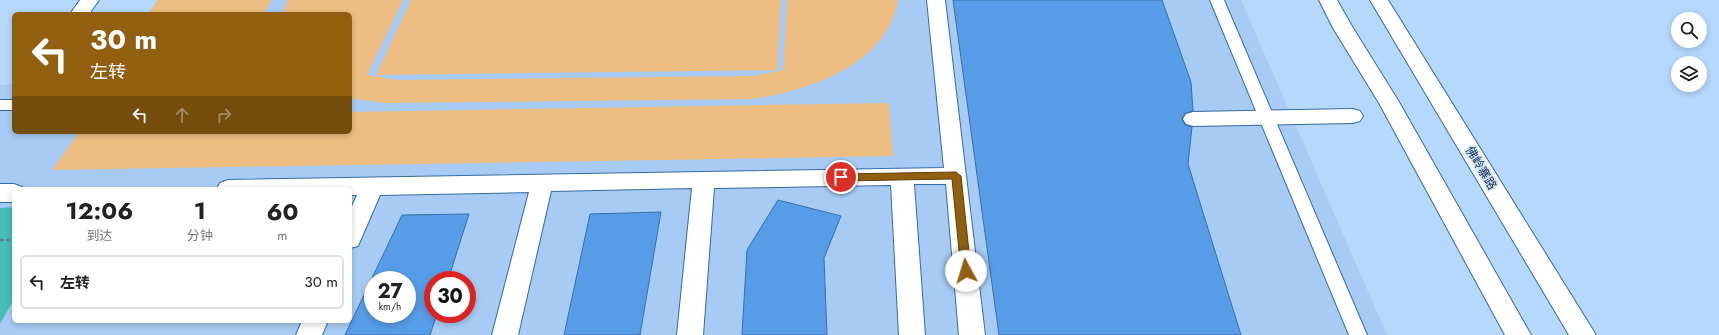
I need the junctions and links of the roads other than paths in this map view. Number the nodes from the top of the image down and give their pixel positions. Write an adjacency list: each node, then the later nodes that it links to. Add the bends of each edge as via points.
1 (90, 0): 7 (street)
2 (105, 0): 8 (street)
3 (936, 0): 15 (street)
4 (1217, 0): 12 (lane)
5 (1328, 0): 30 (street, via 1389,102)
6 (1379, 0): 31 (street, 佛岭寨路)
7 (81, 12)
8 (96, 12)
9 (0, 105): 10 (lane)
10 (12, 105)
11 (1353, 116): 12 (street)
12 (1266, 118): 13 (street); 29 (lane)
13 (1194, 119)
14 (902, 176): 15 (street); 16 (street); 27 (street)
15 (956, 176): 28 (street)
16 (704, 180): 17 (street); 26 (street)
17 (542, 183): 18 (street); 25 (street)
18 (372, 186): 19 (street); 22 (street)
19 (324, 187)
20 (0, 193): 21 (street)
21 (12, 193)
22 (352, 234)
23 (314, 323): 24 (street)
24 (309, 335)
25 (505, 335)
26 (690, 335)
27 (912, 335)
28 (972, 335)
29 (1358, 335)
30 (1518, 335)
31 (1583, 335)

